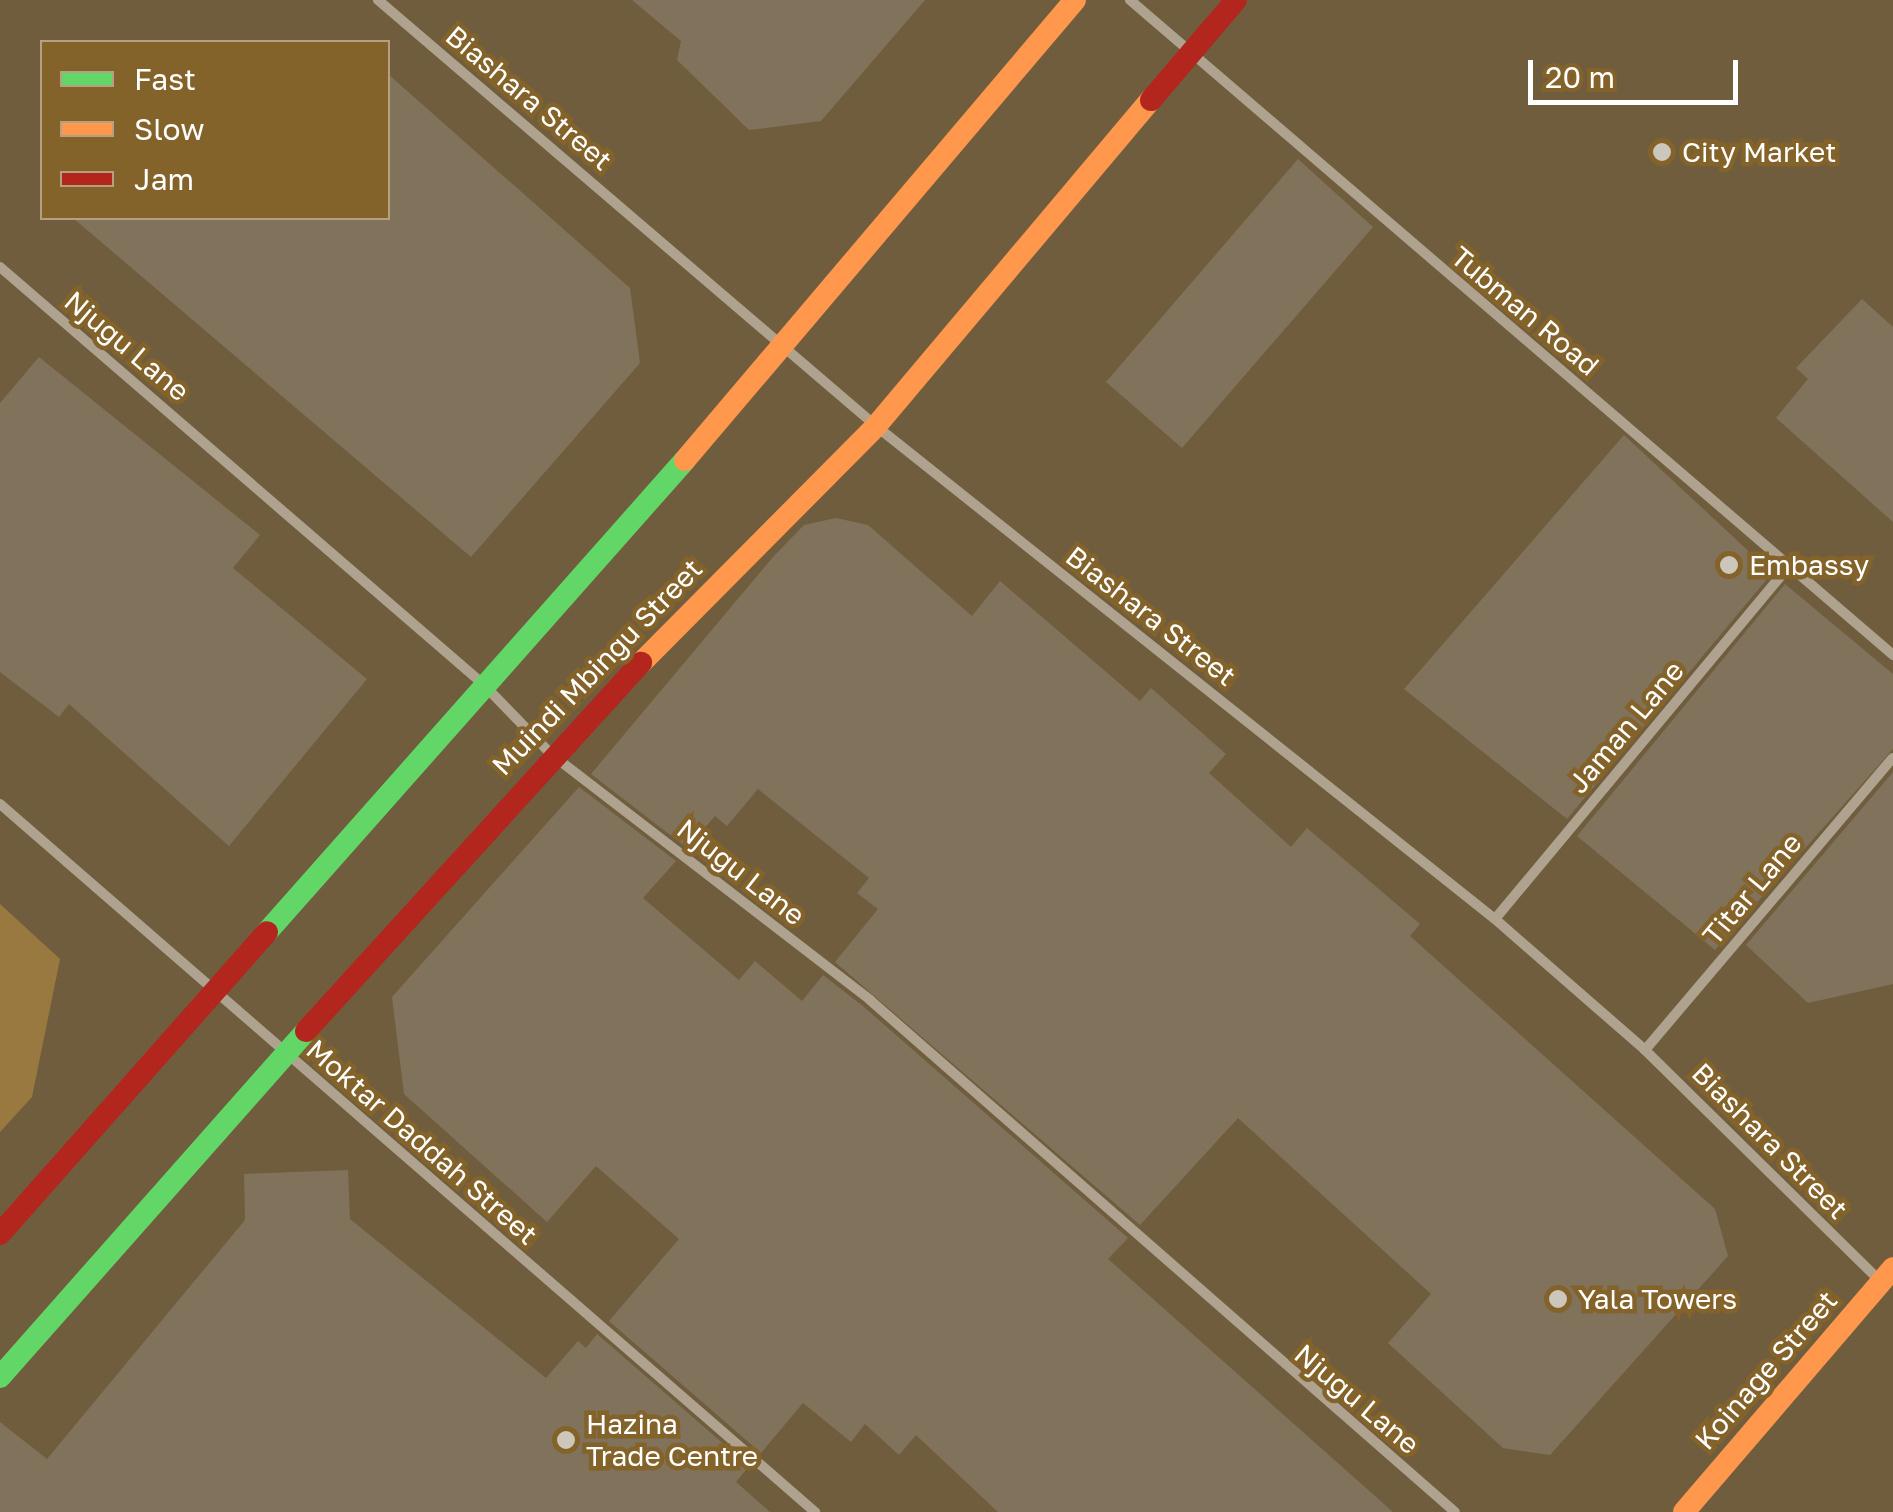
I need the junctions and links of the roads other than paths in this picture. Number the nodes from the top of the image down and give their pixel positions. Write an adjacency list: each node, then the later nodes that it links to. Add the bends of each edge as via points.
1 (378, 0): 7 (street, Biashara Street)
2 (1076, 0): 7 (street)
3 (1130, 0): 5 (street, Tubman Road)
4 (1236, 0): 5 (street, Muindi Mbingu Street)
5 (1186, 55): 8 (street, Muindi Mbingu Street); 9 (street, Tubman Road)
6 (0, 268): 11 (street, Njugu Lane)
7 (786, 345): 8 (street, Biashara Street); 11 (street)
8 (876, 426): 12 (street, Muindi Mbingu Street); 15 (street, Biashara Street)
9 (1791, 564): 10 (street, Tubman Road); 15 (street, Jaman Lane)
10 (1893, 655)
11 (482, 682): 12 (street, Njugu Lane); 16 (street)
12 (550, 754): 18 (street, Muindi Mbingu Street); 23 (street, Njugu Lane, via 870,1000)
13 (1893, 758): 17 (street, Titar Lane)
14 (0, 804): 16 (street, Moktar Daddah Street)
15 (1495, 919): 17 (street, Biashara Street)
16 (210, 988): 18 (street, Moktar Daddah Street); 19 (street)
17 (1646, 1050): 20 (street, Biashara Street)
18 (283, 1051): 21 (street, Muindi Mbingu Street); 22 (street, Moktar Daddah Street)
19 (0, 1234)
20 (1887, 1275): 24 (street, Koinage Street)
21 (0, 1377)
22 (815, 1512)
23 (1455, 1512)
24 (1684, 1512)

